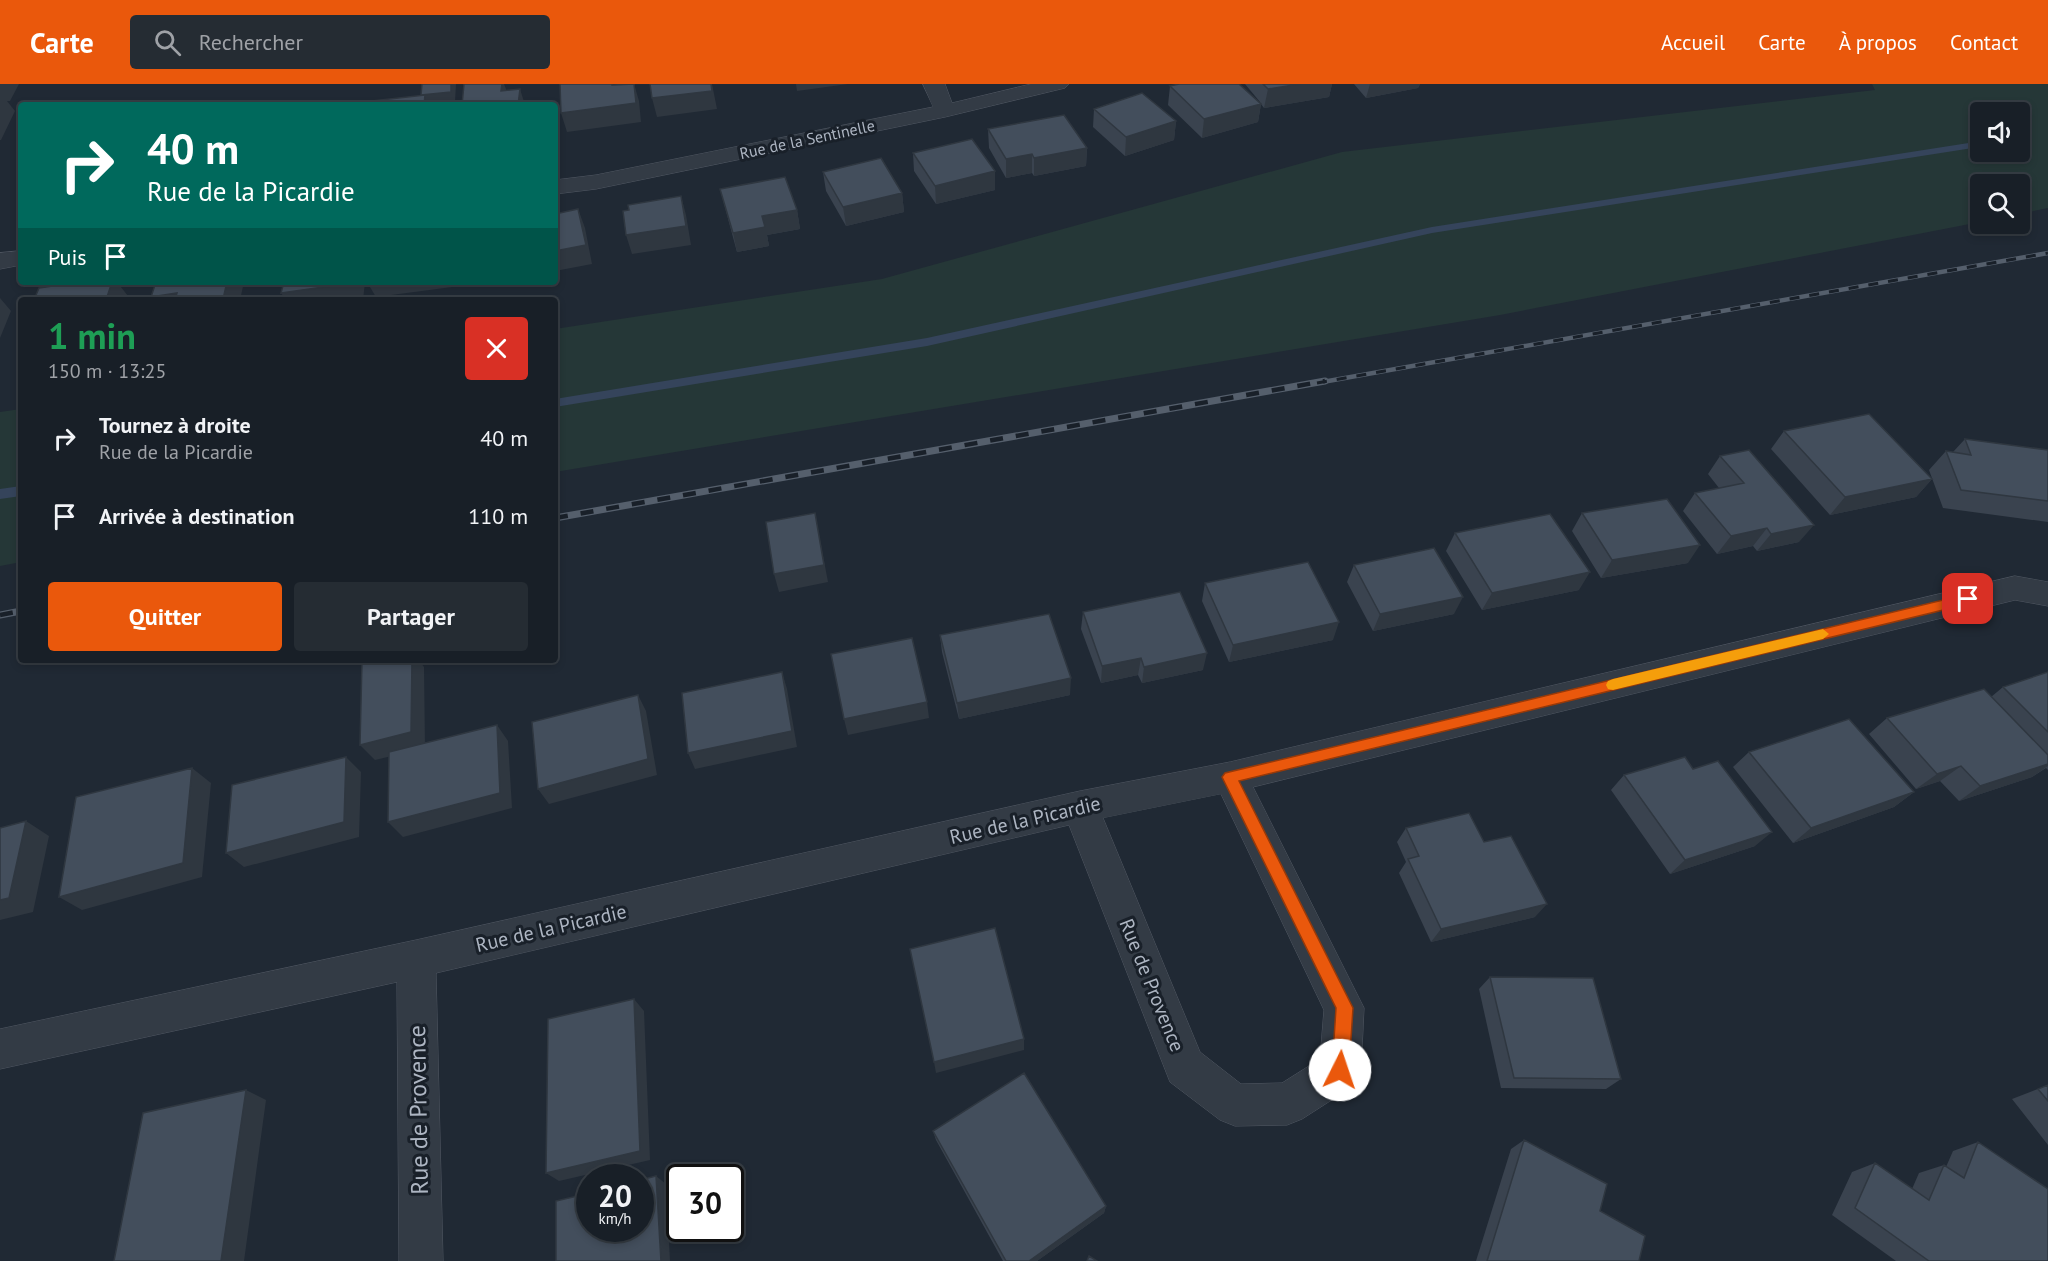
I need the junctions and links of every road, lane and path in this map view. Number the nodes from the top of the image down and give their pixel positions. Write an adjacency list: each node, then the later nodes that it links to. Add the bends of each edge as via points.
1 (934, 84): 3 (street)
2 (1058, 84): 3 (street, Rue de la Sentinelle)
3 (945, 111): 4 (street, Rue de la Sentinelle)
4 (558, 188)
5 (18, 258): 6 (street)
6 (0, 261)
7 (2048, 594): 8 (street, Rue de la Picardie, via 2015,588)
8 (1230, 777): 9 (street, Rue de la Picardie); 9 (street, Rue de Provence, via 1344,1008 1340,1070 1287,1104 1235,1105 1185,1067)
9 (1080, 807): 10 (street, Rue de la Picardie)
10 (416, 959): 11 (street, Rue de la Picardie); 12 (street, Rue de Provence)
11 (0, 1049)
12 (421, 1261)

